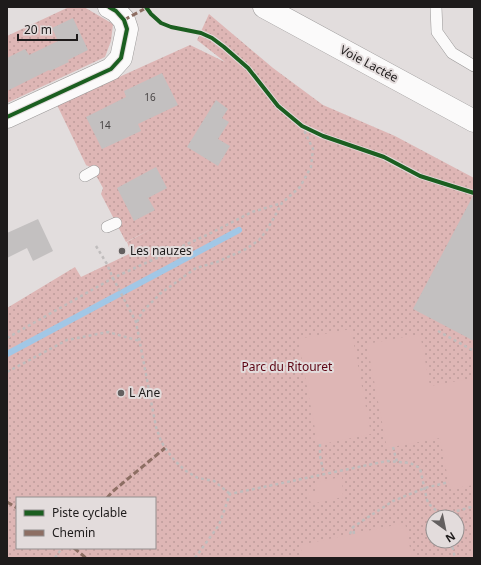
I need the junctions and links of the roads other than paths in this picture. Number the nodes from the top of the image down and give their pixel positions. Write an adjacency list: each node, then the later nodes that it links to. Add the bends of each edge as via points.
1 (109, 7): 5 (main road, via 124,20 127,29 121,58 111,69)
2 (264, 7): 6 (main road, Voie Lactée)
3 (436, 7): 4 (lane, via 437,32 452,53)
4 (474, 66)
5 (7, 117)
6 (474, 121)

